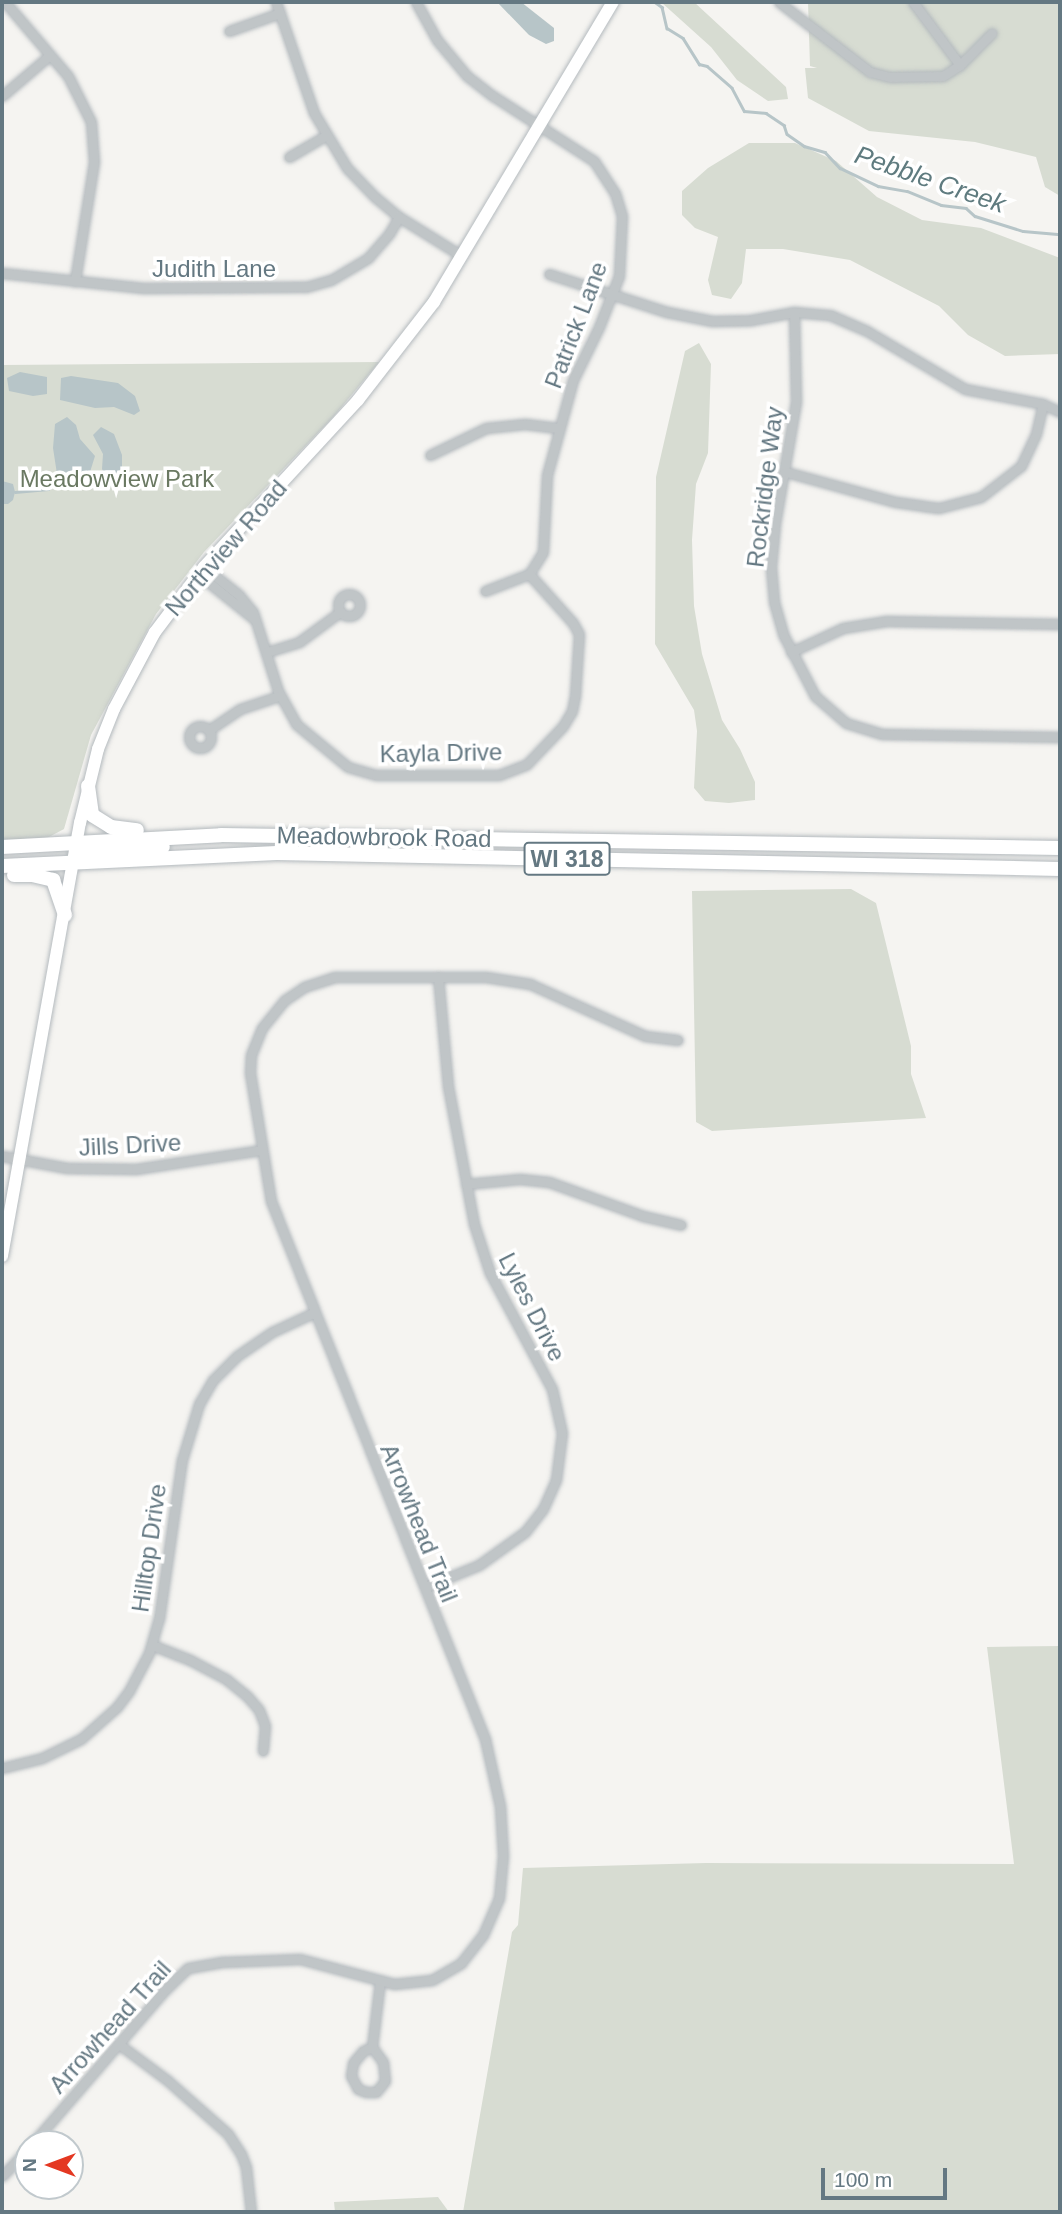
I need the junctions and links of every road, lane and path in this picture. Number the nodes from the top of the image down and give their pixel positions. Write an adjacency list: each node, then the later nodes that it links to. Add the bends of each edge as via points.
1 (5, 2): 10 (street)
2 (276, 2): 7 (street)
3 (416, 2): 13 (street, Patrick Lane, via 437,40 467,76)
4 (613, 2): 13 (street, Northview Road)
5 (779, 2): 11 (street, via 870,72 890,77 943,76)
6 (913, 2): 11 (street)
7 (280, 13): 8 (street); 14 (street, via 308,99)
8 (229, 31)
9 (992, 33): 11 (street)
10 (50, 55): 12 (street); 20 (street, via 80,95 93,135 94,162)
11 (960, 65)
12 (2, 96)
13 (539, 125): 17 (street, Northview Road); 21 (street, Patrick Lane, via 594,161 615,193 623,229)
14 (326, 136): 15 (street); 16 (street, via 358,181)
15 (289, 157)
16 (399, 216): 17 (street); 20 (street, Judith Lane, via 368,258 331,281 306,287 143,288)
17 (462, 256): 28 (street, Northview Road, via 434,302 365,391)
18 (2, 273): 20 (street, Judith Lane)
19 (549, 274): 21 (street)
20 (75, 281)
21 (613, 293): 22 (street, via 667,312 712,321); 25 (street, Patrick Lane, via 581,359)
22 (794, 312): 23 (street, via 830,315 867,331 965,389); 27 (street, Rockridge Way, via 796,402)
23 (1043, 404): 24 (street); 27 (street, via 1021,466 981,497 939,508 896,502)
24 (1060, 412)
25 (560, 428): 26 (street, via 525,424 486,428); 29 (street, Patrick Lane, via 544,495 543,552)
26 (430, 455)
27 (786, 472): 34 (street, Rockridge Way, via 771,567 774,602)
28 (201, 570): 33 (street, Kayla Drive, via 245,601); 38 (street, Northview Road, via 155,632 135,668 106,729)
29 (529, 574): 30 (street); 35 (street, Kayla Drive, via 579,634 576,687 572,712 563,726 527,764 514,771 499,775 363,773 333,757 296,724)
30 (485, 591)
31 (340, 612): 33 (street, via 299,642)
32 (1060, 624): 34 (street, via 886,621 843,628)
33 (267, 652): 35 (street, Kayla Drive)
34 (791, 652): 37 (street, Rockridge Way, via 815,696 846,723 882,734)
35 (279, 696): 36 (street, via 240,709)
36 (209, 730)
37 (1060, 737)
38 (88, 786): 39 (main road, via 92,815 103,824 127,830 178,828); 40 (street, Northview Road)
39 (214, 835): 40 (main road, Meadowbrook Road / WI 318); 42 (main road, Meadowbrook Road / WI 318); 43 (main road, via 185,845 85,853)
40 (77, 841): 41 (main road, Meadowbrook Road / WI 318); 43 (street, Northview Road)
41 (2, 847)
42 (1060, 848)
43 (74, 863): 44 (main road, Meadowbrook Road / WI 318); 45 (main road, Meadowbrook Road / WI 318, via 277,853); 47 (street, Northview Road)
44 (2, 866)
45 (1060, 869)
46 (2, 875): 47 (main road, via 53,880)
47 (65, 915): 52 (street, Northview Road)
48 (438, 976): 49 (street, Arrowhead Trail, via 518,981 554,992 645,1036); 50 (street, Arrowhead Trail, via 334,977 304,987 285,1000 262,1028 251,1055 251,1093); 53 (street, Lyles Drive, via 447,1074)
49 (678, 1040)
50 (261, 1150): 52 (street, Jills Drive, via 136,1170 67,1168); 56 (street, Arrowhead Trail, via 276,1218)
51 (2, 1156): 52 (street, Jills Drive)
52 (19, 1160): 55 (street, Northview Road)
53 (466, 1184): 54 (street, via 520,1179 549,1182); 57 (street, Lyles Drive, via 490,1273 552,1389 562,1448 551,1495 525,1532 479,1565)
54 (681, 1225)
55 (2, 1256)
56 (313, 1314): 57 (street, Arrowhead Trail); 58 (street, Hilltop Drive, via 272,1332 237,1356 213,1380 199,1404 182,1460)
57 (425, 1587): 61 (street, Arrowhead Trail, via 490,1757 500,1806 503,1856 499,1898 483,1936 460,1964 432,1980)
58 (152, 1645): 59 (street, via 226,1679 247,1696 265,1726); 60 (street, Hilltop Drive, via 129,1691 101,1723 81,1739 42,1758)
59 (263, 1751)
60 (2, 1768)
61 (380, 1981): 62 (street, Arrowhead Trail, via 300,1959 188,1968); 63 (street)
62 (120, 2045): 64 (street, Arrowhead Trail); 65 (street, via 228,2134 246,2167)
63 (372, 2047): 63 (street, via 353,2063 351,2076 358,2089 366,2092 376,2092 385,2081 383,2062)
64 (44, 2130)
65 (251, 2212)

